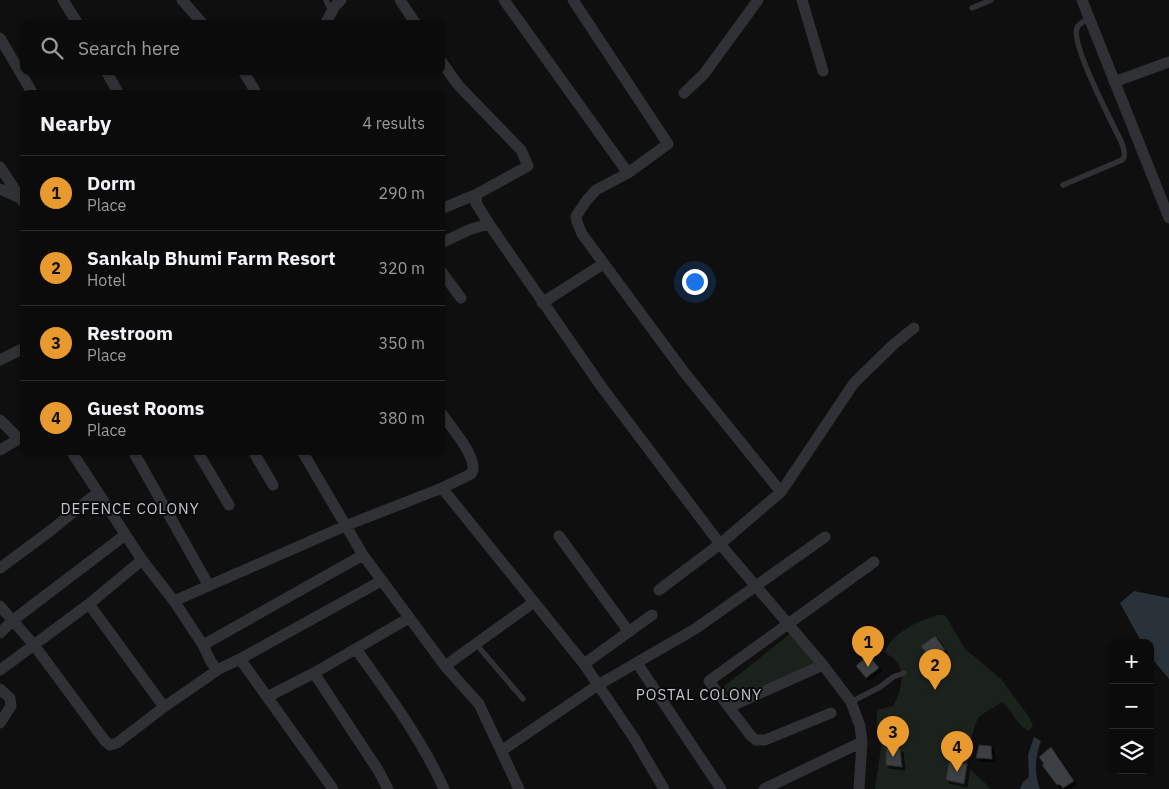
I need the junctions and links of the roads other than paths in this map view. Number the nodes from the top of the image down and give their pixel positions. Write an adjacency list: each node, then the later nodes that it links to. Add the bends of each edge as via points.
1 (64, 0): 15 (street)
2 (182, 0): 16 (street)
3 (326, 0): 13 (lane)
4 (341, 0): 13 (street)
5 (400, 0): 18 (street)
6 (504, 0): 33 (street)
7 (573, 0): 33 (street, via 668,144)
8 (758, 0): 31 (street, via 704,74)
9 (802, 0): 22 (street)
10 (991, 0): 12 (lane)
11 (1085, 1): 14 (street)
12 (972, 8)
13 (332, 14): 17 (street)
14 (1090, 18): 27 (street); 34 (lane, via 1077,29 1076,40 1123,146 1124,157)
15 (76, 20)
16 (200, 20)
17 (328, 20)
18 (413, 20)
19 (0, 38): 23 (street)
20 (1169, 62): 27 (street)
21 (445, 67): 36 (street, via 458,85 521,150 528,166)
22 (823, 71)
23 (20, 72)
24 (22, 75): 28 (street)
25 (108, 75): 29 (street)
26 (245, 75): 30 (street)
27 (1114, 82): 40 (street)
28 (31, 90)
29 (117, 90)
30 (254, 90)
31 (684, 93)
32 (0, 167): 37 (street)
33 (628, 173): 43 (street, via 596,190 576,216 582,234)
34 (1063, 185)
35 (0, 190): 38 (street)
36 (477, 194): 39 (street); 41 (street, via 476,203)
37 (20, 198)
38 (20, 200)
39 (445, 207)
40 (1169, 218)
41 (489, 224): 42 (street); 46 (street)
42 (445, 241)
43 (603, 264): 46 (street); 62 (street, via 684,372)
44 (445, 276): 45 (street)
45 (462, 298)
46 (542, 303): 69 (street)
47 (914, 328): 62 (street, via 854,383)
48 (20, 350): 49 (street)
49 (0, 360)
50 (445, 419): 61 (street, via 474,466 471,474)
51 (0, 420): 52 (street)
52 (20, 436)
53 (20, 438): 54 (street)
54 (0, 450)
55 (73, 455): 63 (street)
56 (135, 455): 75 (street)
57 (199, 455): 64 (street)
58 (255, 455): 60 (street)
59 (304, 455): 65 (street)
60 (272, 485)
61 (442, 488): 65 (street); 79 (street)
62 (781, 492): 69 (street)
63 (97, 493): 66 (street); 73 (street)
64 (229, 505)
65 (345, 526): 70 (street); 75 (street)
66 (125, 535): 71 (street); 84 (street)
67 (559, 536): 86 (street)
68 (825, 537): 76 (street)
69 (720, 544): 76 (street); 77 (street)
70 (363, 555): 74 (street); 90 (street)
71 (142, 560): 78 (street); 80 (street)
72 (874, 562): 85 (street)
73 (0, 568)
74 (381, 581): 83 (street); 92 (street)
75 (209, 586): 78 (street)
76 (755, 586): 85 (street); 93 (street, via 695,629)
77 (659, 590)
78 (174, 601): 90 (street)
79 (534, 602): 88 (street); 94 (street)
80 (89, 604): 89 (street); 106 (street)
81 (0, 606): 84 (street)
82 (652, 615): 86 (street)
83 (409, 618): 91 (street); 96 (street)
84 (12, 621): 87 (street); 89 (street)
85 (789, 624): 95 (street); 107 (street, via 709,681)
86 (629, 632): 94 (street)
87 (0, 633)
88 (475, 644): 96 (street); 104 (lane)
89 (34, 645): 98 (street); 106 (street, via 110,744 117,743)
90 (203, 645): 97 (street, via 211,662)
91 (356, 649): 100 (street); 114 (street, via 412,729)
92 (240, 660): 97 (street); 103 (street)
93 (637, 663): 101 (street); 117 (street)
94 (584, 664): 101 (street)
95 (823, 665): 105 (street); 107 (street)
96 (445, 666): 111 (street, via 479,704)
97 (219, 669): 106 (street)
98 (0, 670)
99 (904, 673): 105 (lane)
100 (314, 674): 103 (street); 113 (street)
101 (598, 685): 111 (street); 116 (street)
102 (0, 689): 109 (street, via 10,698 11,706)
103 (267, 697): 112 (street)
104 (523, 699)
105 (851, 702): 110 (street)
106 (164, 707)
107 (729, 707): 108 (street, via 752,736 761,741)
108 (831, 714)
109 (0, 723)
110 (862, 742): 118 (street); 119 (street)
111 (500, 750): 115 (street)
112 (333, 789)
113 (388, 789)
114 (444, 789)
115 (519, 789)
116 (664, 789)
117 (721, 789)
118 (764, 789)
119 (858, 789)

